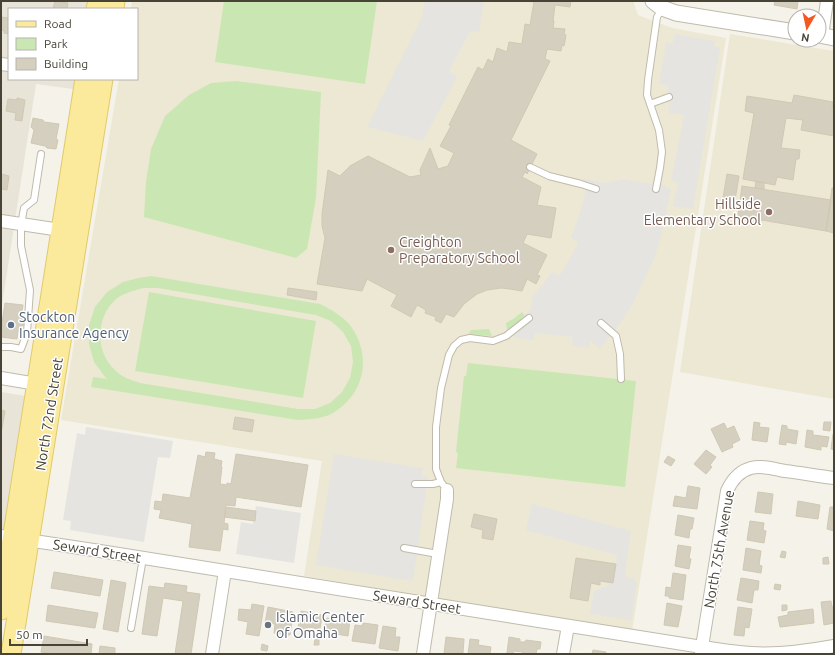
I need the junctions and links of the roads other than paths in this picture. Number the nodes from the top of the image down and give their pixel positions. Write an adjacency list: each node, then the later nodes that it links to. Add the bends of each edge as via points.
1 (657, 4): 2 (street, via 676,12); 6 (lane, via 648,80 647,95)
2 (787, 31)
3 (85, 80): 13 (main road, North 72nd Street)
4 (103, 80): 13 (main road, North 72nd Street)
5 (669, 97): 6 (lane)
6 (650, 104): 10 (lane, via 659,130 662,152)
7 (41, 154): 12 (lane, via 34,200 24,208)
8 (530, 167): 9 (lane, via 549,176)
9 (596, 189)
10 (656, 189)
11 (1, 221): 12 (street)
12 (21, 224): 13 (street); 16 (lane, via 21,246 30,290 27,333 21,350)
13 (70, 232): 19 (main road, North 72nd Street); 23 (main road, North 72nd Street)
14 (529, 318): 22 (lane, via 506,336 493,341 470,338 461,340 449,355 441,388 436,427 436,469)
15 (601, 323): 18 (lane, via 616,336)
16 (1, 347)
17 (1, 378): 19 (street)
18 (622, 379)
19 (36, 384): 23 (main road, North 72nd Street)
20 (834, 478): 33 (street, North 75th Avenue, via 764,467 752,468 734,478 727,491)
21 (415, 484): 22 (lane)
22 (444, 486): 25 (street, via 447,499)
23 (14, 538): 26 (street, Seward Street); 29 (main road, North 72nd Street); 34 (main road, North 72nd Street)
24 (404, 548): 25 (lane)
25 (438, 554): 28 (street)
26 (143, 558): 27 (street, Seward Street); 31 (lane)
27 (225, 571): 28 (street, Seward Street); 35 (street)
28 (431, 604): 30 (street, Seward Street); 36 (street)
29 (1, 610)
30 (568, 626): 33 (street, Seward Street); 37 (street)
31 (130, 628)
32 (834, 646): 33 (street, Seward Street, via 768,654)
33 (701, 650)
34 (11, 654)
35 (212, 654)
36 (423, 654)
37 (563, 654)

